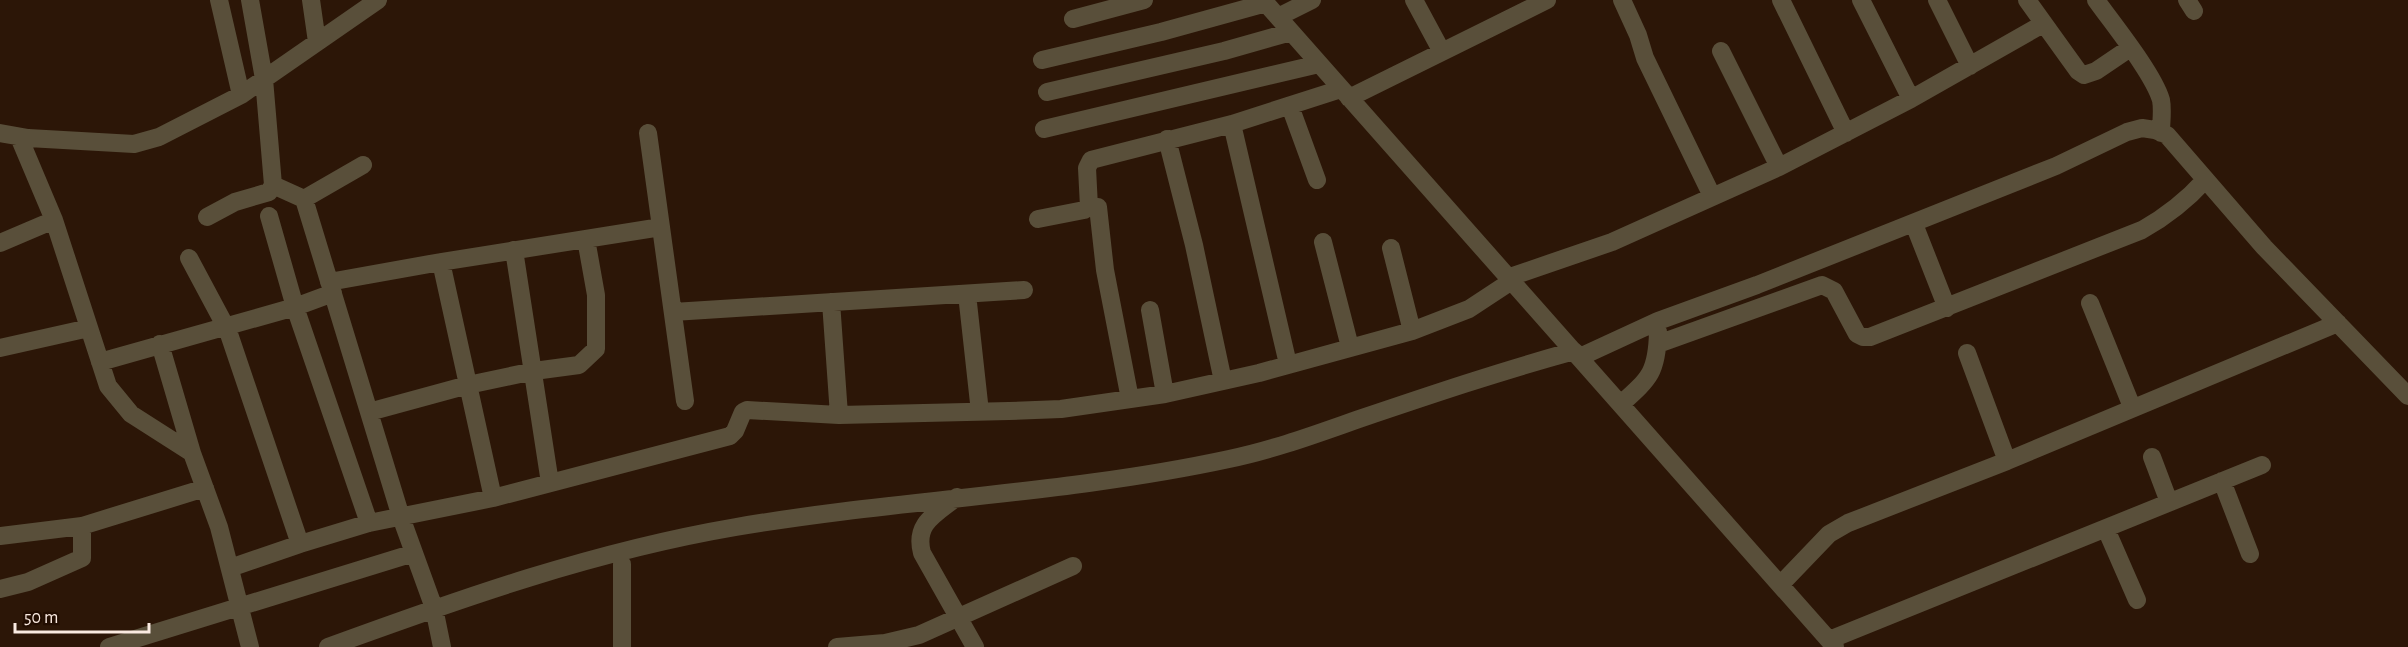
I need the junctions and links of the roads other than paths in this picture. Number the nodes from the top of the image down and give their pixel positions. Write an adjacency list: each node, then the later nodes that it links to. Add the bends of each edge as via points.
1 (219, 0): 31 (street)
2 (249, 0): 28 (street)
3 (311, 0): 21 (street)
4 (378, 0): 16 (street)
5 (1144, 0): 18 (street)
6 (1312, 0): 17 (street)
7 (1414, 0): 24 (street)
8 (1547, 0): 24 (street)
9 (1622, 0): 47 (street, via 1644,58)
10 (1781, 0): 38 (street)
11 (1861, 0): 32 (street)
12 (1937, 0): 27 (street)
13 (2027, 0): 19 (street)
14 (1264, 2): 17 (street); 25 (street)
15 (2104, 3): 22 (street)
16 (353, 8): 21 (street)
17 (1278, 17): 20 (street)
18 (1073, 19)
19 (2043, 24): 22 (street, via 2084,75); 27 (street)
20 (1291, 32): 26 (street); 29 (street)
21 (317, 42): 28 (street)
22 (2130, 48): 39 (street, via 2159,94)
23 (1722, 51): 43 (street)
24 (1442, 52): 30 (street)
25 (1042, 60)
26 (1319, 64): 30 (street); 35 (street)
27 (1970, 66): 32 (street)
28 (264, 79): 31 (street); 46 (street)
29 (1047, 92)
30 (1345, 93): 33 (street); 63 (street)
31 (241, 95): 40 (street, via 159,137 134,144)
32 (1911, 99): 38 (street)
33 (1290, 106): 34 (street); 44 (street)
34 (1232, 124): 41 (street); 85 (street)
35 (1044, 129)
36 (0, 133): 40 (street)
37 (648, 133): 55 (street)
38 (1846, 133): 43 (street)
39 (2161, 133): 45 (street, via 2167,135); 54 (street, via 2142,128 2127,132 2056,166)
40 (19, 137): 53 (street)
41 (1167, 139): 52 (street, via 1091,160 1087,168 1089,207); 87 (street)
42 (363, 165): 48 (street)
43 (1779, 167): 47 (street)
44 (1317, 180)
45 (2205, 180): 70 (street, via 2186,201 2142,230); 74 (street)
46 (273, 185): 48 (street); 51 (street, via 269,192 235,202)
47 (1712, 196): 63 (street, via 1612,242)
48 (304, 199): 64 (street)
49 (1098, 207): 91 (street, via 1105,270)
50 (269, 216): 69 (street)
51 (207, 217)
52 (1038, 219)
53 (54, 220): 58 (street); 76 (street)
54 (1914, 224): 70 (street); 73 (street)
55 (661, 227): 56 (street); 72 (street)
56 (586, 239): 60 (street); 86 (street, via 596,296 596,349 579,365)
57 (1323, 242): 80 (street)
58 (0, 243)
59 (1391, 248): 77 (street)
60 (514, 250): 62 (street); 86 (street)
61 (189, 258): 75 (street)
62 (441, 262): 64 (street); 88 (street)
63 (1509, 280): 77 (street, via 1469,309); 82 (street)
64 (331, 288): 69 (street); 95 (street)
65 (1024, 290): 66 (street)
66 (967, 294): 67 (street); 96 (street)
67 (831, 302): 72 (street); 97 (street)
68 (2090, 303): 94 (street)
69 (295, 307): 75 (street); 109 (street)
70 (1947, 308): 79 (street, via 1863,338 1857,334 1834,291 1816,285)
71 (1150, 310): 89 (street)
72 (673, 312): 92 (street)
73 (1658, 321): 79 (street); 82 (street)
74 (2338, 323): 90 (street); 94 (street)
75 (225, 325): 78 (street); 113 (street)
76 (89, 328): 81 (street); 84 (street)
77 (1412, 331): 80 (street)
78 (160, 344): 84 (street); 98 (street)
79 (1658, 344): 93 (street, via 1651,373)
80 (1350, 347): 85 (street)
81 (0, 348)
82 (1572, 349): 93 (street); 105 (street, via 1231,459 1158,473)
83 (1966, 354): 100 (street)
84 (100, 362): 98 (street, via 108,386 131,414)
85 (1288, 364): 87 (street)
86 (534, 371): 88 (street); 103 (street)
87 (1223, 381): 89 (street)
88 (468, 386): 95 (street); 106 (street)
89 (1165, 394): 91 (street)
90 (2408, 396)
91 (1130, 399): 96 (street, via 1061,409)
92 (685, 401)
93 (1621, 404): 119 (street)
94 (2132, 407): 100 (street)
95 (369, 412): 108 (street)
96 (980, 412): 97 (street)
97 (839, 415): 103 (street, via 747,410 730,436)
98 (192, 453): 104 (street)
99 (2152, 457): 107 (street)
100 (2007, 461): 119 (street, via 1848,523 1829,534)
101 (2262, 465): 102 (street)
102 (2222, 482): 107 (street); 115 (street)
103 (550, 483): 106 (street)
104 (205, 488): 110 (street); 118 (street)
105 (957, 497): 123 (street, via 663,540 567,565); 124 (street, via 928,520 920,531 919,542)
106 (493, 498): 108 (street)
107 (2169, 502): 111 (street)
108 (401, 517): 109 (street); 114 (street)
109 (369, 523): 113 (street)
110 (82, 526): 112 (street); 120 (street, via 82,558 28,582)
111 (2106, 529): 121 (street); 125 (street)
112 (0, 536)
113 (300, 544): 118 (street)
114 (414, 553): 122 (street); 123 (street)
115 (2250, 554)
116 (622, 564): 131 (street)
117 (1073, 566): 124 (street)
118 (230, 568): 122 (street)
119 (1781, 585): 125 (street)
120 (0, 589)
121 (2137, 600)
122 (240, 607): 127 (street); 128 (street)
123 (434, 608): 129 (street); 130 (street)
124 (958, 618): 126 (street); 133 (street)
125 (1832, 643)
126 (885, 645): 132 (street)
127 (109, 647)
128 (250, 647)
129 (328, 647)
130 (442, 647)
131 (622, 647)
132 (837, 647)
133 (975, 647)

